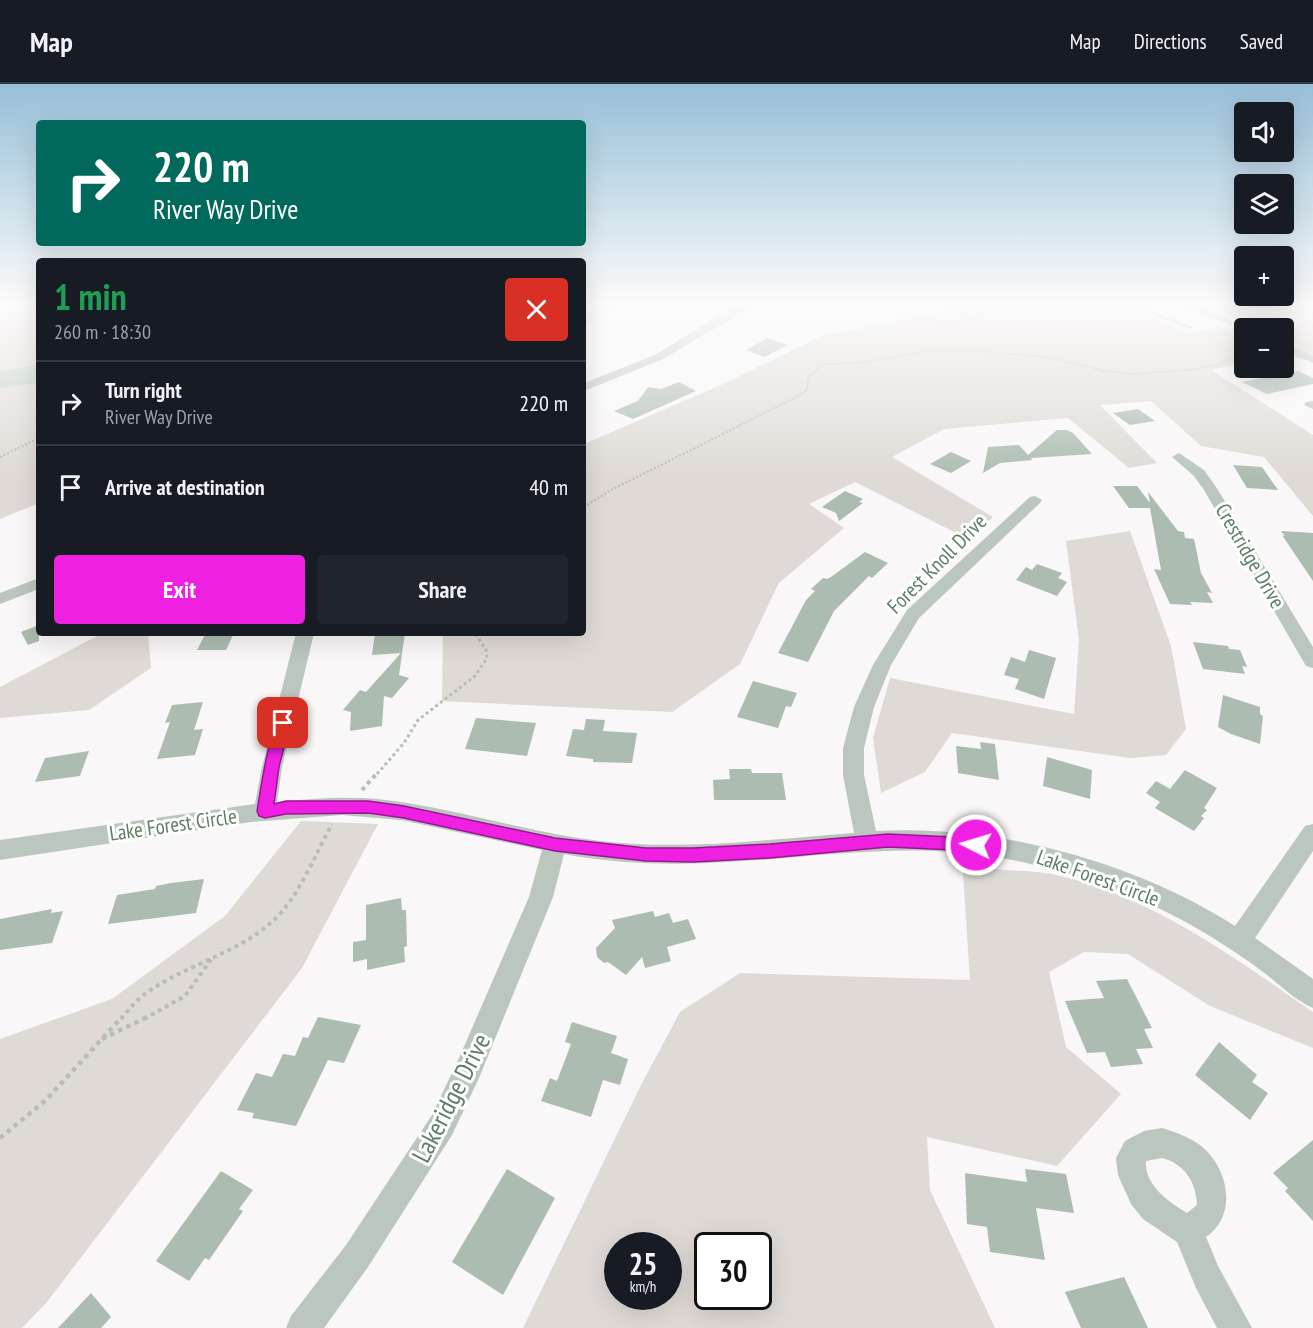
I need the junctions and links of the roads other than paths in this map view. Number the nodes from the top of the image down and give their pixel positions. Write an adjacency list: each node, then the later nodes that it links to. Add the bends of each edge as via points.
1 (646, 362): 2 (street)
2 (586, 386)
3 (1179, 457): 8 (street, Crestridge Drive, via 1212,490)
4 (1035, 500): 11 (street, Forest Knoll Drive, via 914,614 882,662 854,746 853,764)
5 (36, 584): 6 (street)
6 (0, 599)
7 (304, 636): 9 (street)
8 (1313, 662)
9 (265, 811): 12 (street, Lake Forest Circle, via 368,807); 13 (street, Lake Forest Circle)
10 (1313, 832): 14 (street)
11 (867, 842): 12 (street, Lake Forest Circle, via 693,855); 14 (street, Lake Forest Circle, via 956,842 1050,858 1140,890)
12 (555, 845): 17 (street, Lakeridge Drive, via 541,897 442,1125 357,1256)
13 (0, 850)
14 (1239, 941): 15 (street, Lake Forest Circle)
15 (1313, 995)
16 (1188, 1231): 18 (street)
17 (303, 1328)
18 (1235, 1328)

